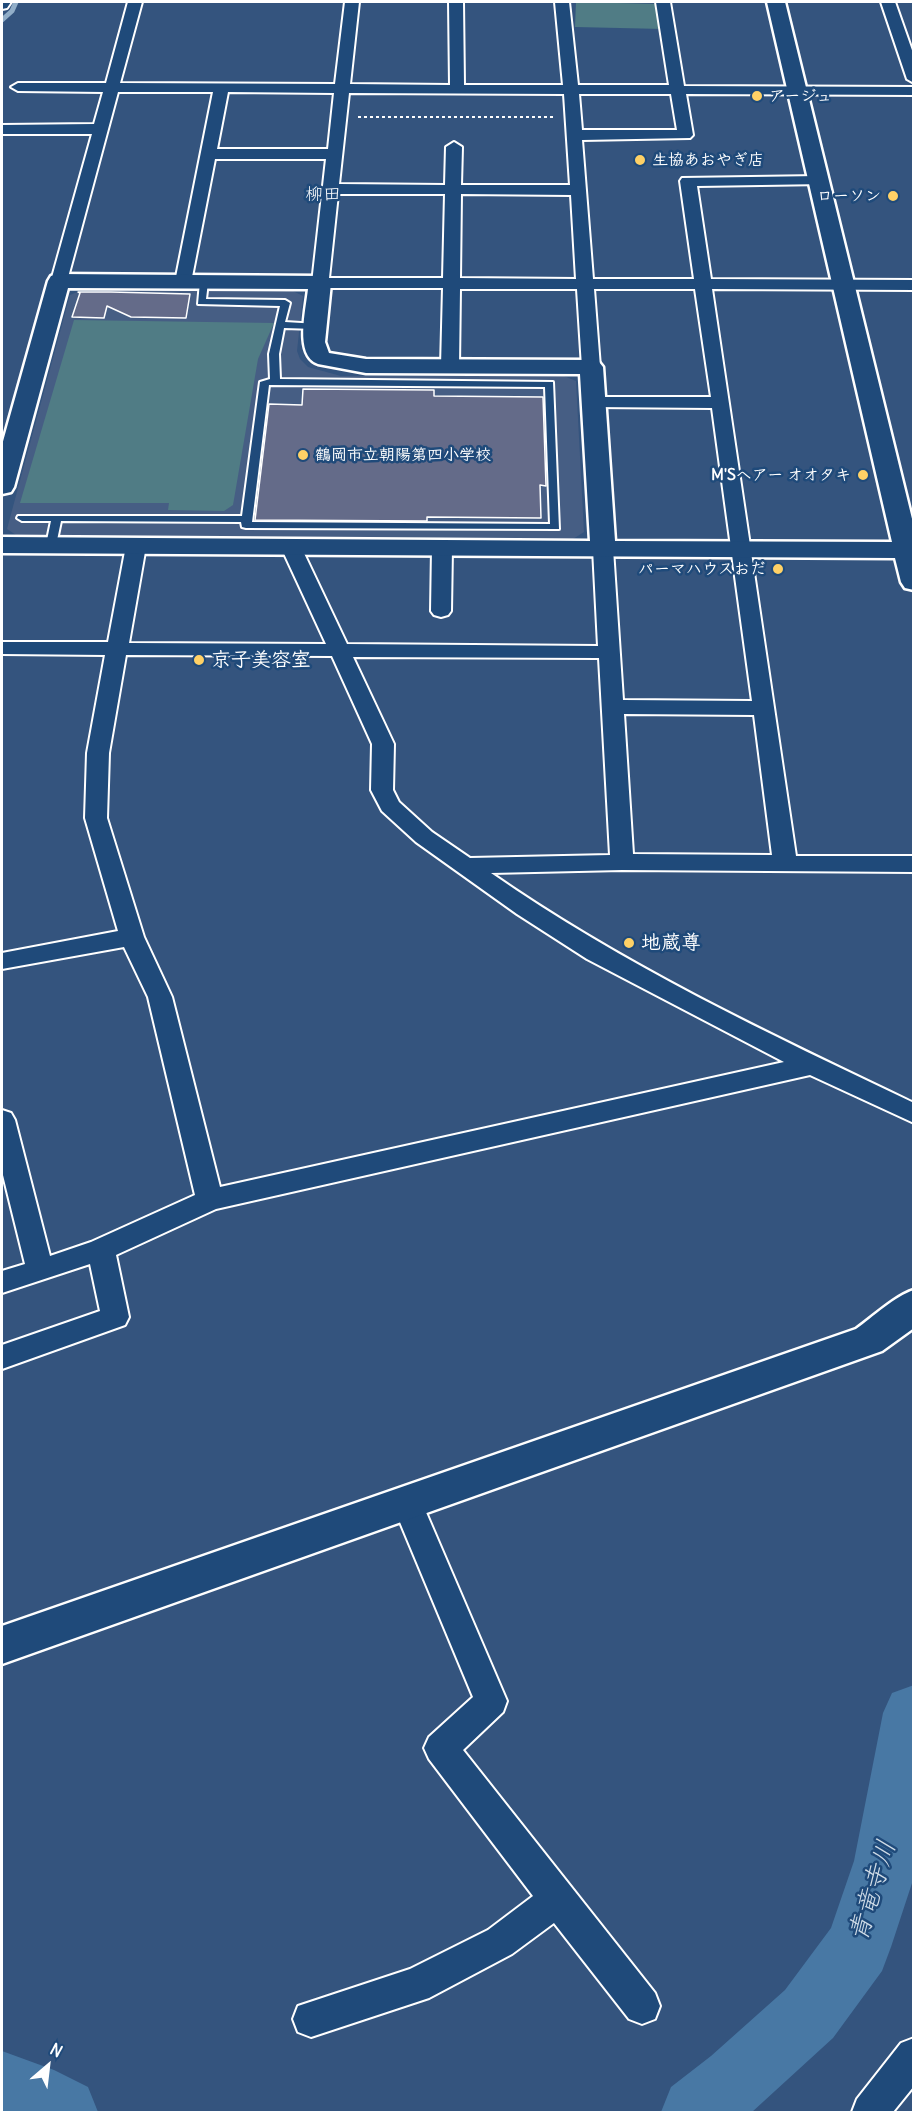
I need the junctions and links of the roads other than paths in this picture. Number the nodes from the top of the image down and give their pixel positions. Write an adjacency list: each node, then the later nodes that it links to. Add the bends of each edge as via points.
1 (4, 2): 9 (street)
2 (135, 2): 12 (street)
3 (352, 2): 14 (street)
4 (456, 2): 15 (street)
5 (562, 2): 16 (street)
6 (663, 2): 17 (street)
7 (776, 2): 18 (street)
8 (888, 2): 10 (street)
9 (2, 5)
10 (914, 79)
11 (18, 87): 12 (street)
12 (112, 88): 13 (street); 21 (street)
13 (221, 88): 14 (street); 24 (street)
14 (343, 89): 15 (street); 25 (street)
15 (457, 89): 16 (street)
16 (571, 90): 17 (street); 22 (street)
17 (678, 90): 18 (street); 22 (street, via 686,135)
18 (797, 91): 19 (street); 26 (street)
19 (914, 91)
20 (2, 129): 21 (street)
21 (101, 129): 30 (street)
22 (574, 135): 29 (street)
23 (454, 147): 28 (street)
24 (208, 154): 25 (street); 31 (street)
25 (334, 154): 27 (street)
26 (819, 181): 35 (street, via 688,181); 36 (street)
27 (330, 189): 28 (street); 32 (street)
28 (454, 189): 29 (street); 33 (street)
29 (578, 190): 34 (street)
30 (59, 281): 31 (street); 45 (street)
31 (194, 282): 32 (street); 38 (lane, via 201,302 285,303)
32 (320, 283): 33 (street); 39 (street)
33 (452, 283): 34 (street); 40 (street)
34 (585, 283): 35 (street); 41 (street)
35 (704, 284): 36 (street); 44 (street)
36 (843, 285): 37 (street); 57 (street)
37 (914, 285)
38 (282, 325): 39 (lane); 42 (lane, via 274,354)
39 (315, 326): 40 (street, via 315,349 319,357 331,362 357,366)
40 (450, 366): 41 (street)
41 (591, 367): 43 (street)
42 (275, 382): 48 (lane, via 265,382); 49 (lane, via 550,384 555,528)
43 (593, 402): 44 (street); 56 (street)
44 (721, 403): 55 (street)
45 (2, 487)
46 (22, 518): 47 (lane)
47 (57, 518): 48 (lane); 52 (lane)
48 (247, 519): 50 (lane, via 246,525)
49 (529, 538): 50 (lane); 54 (street); 56 (street)
50 (284, 540): 53 (street); 54 (street); 62 (street)
51 (2, 545): 52 (street)
52 (51, 545): 53 (street)
53 (136, 546): 61 (street)
54 (442, 548): 59 (street)
55 (742, 548): 56 (street); 57 (street); 65 (street)
56 (603, 549): 63 (street)
57 (910, 550): 58 (street)
58 (914, 582)
59 (441, 611)
60 (2, 648): 61 (street)
61 (117, 648): 62 (street); 70 (street, via 98,753 96,818)
62 (340, 651): 63 (street); 69 (street, via 383,744 382,790 390,806)
63 (610, 651): 64 (street)
64 (613, 707): 65 (street); 66 (street)
65 (762, 708): 67 (street)
66 (622, 861): 67 (street); 69 (street)
67 (785, 863): 68 (street)
68 (914, 864)
69 (464, 866): 72 (street, via 596,953)
70 (132, 937): 71 (street); 75 (street, via 160,998)
71 (2, 961)
72 (812, 1065): 73 (street); 75 (street)
73 (914, 1114)
74 (2, 1120): 77 (street)
75 (210, 1200): 76 (street)
76 (101, 1250): 77 (street); 80 (street, via 115,1317)
77 (40, 1270): 78 (street)
78 (2, 1282)
79 (914, 1304): 81 (street, via 869,1340)
80 (2, 1357)
81 (407, 1503): 82 (street); 83 (street, via 491,1701 441,1748)
82 (2, 1645)
83 (557, 1899): 84 (street); 85 (street, via 500,1942 416,1985)
84 (642, 2006)
85 (311, 2019)
86 (914, 2055): 87 (street)
87 (870, 2112)

